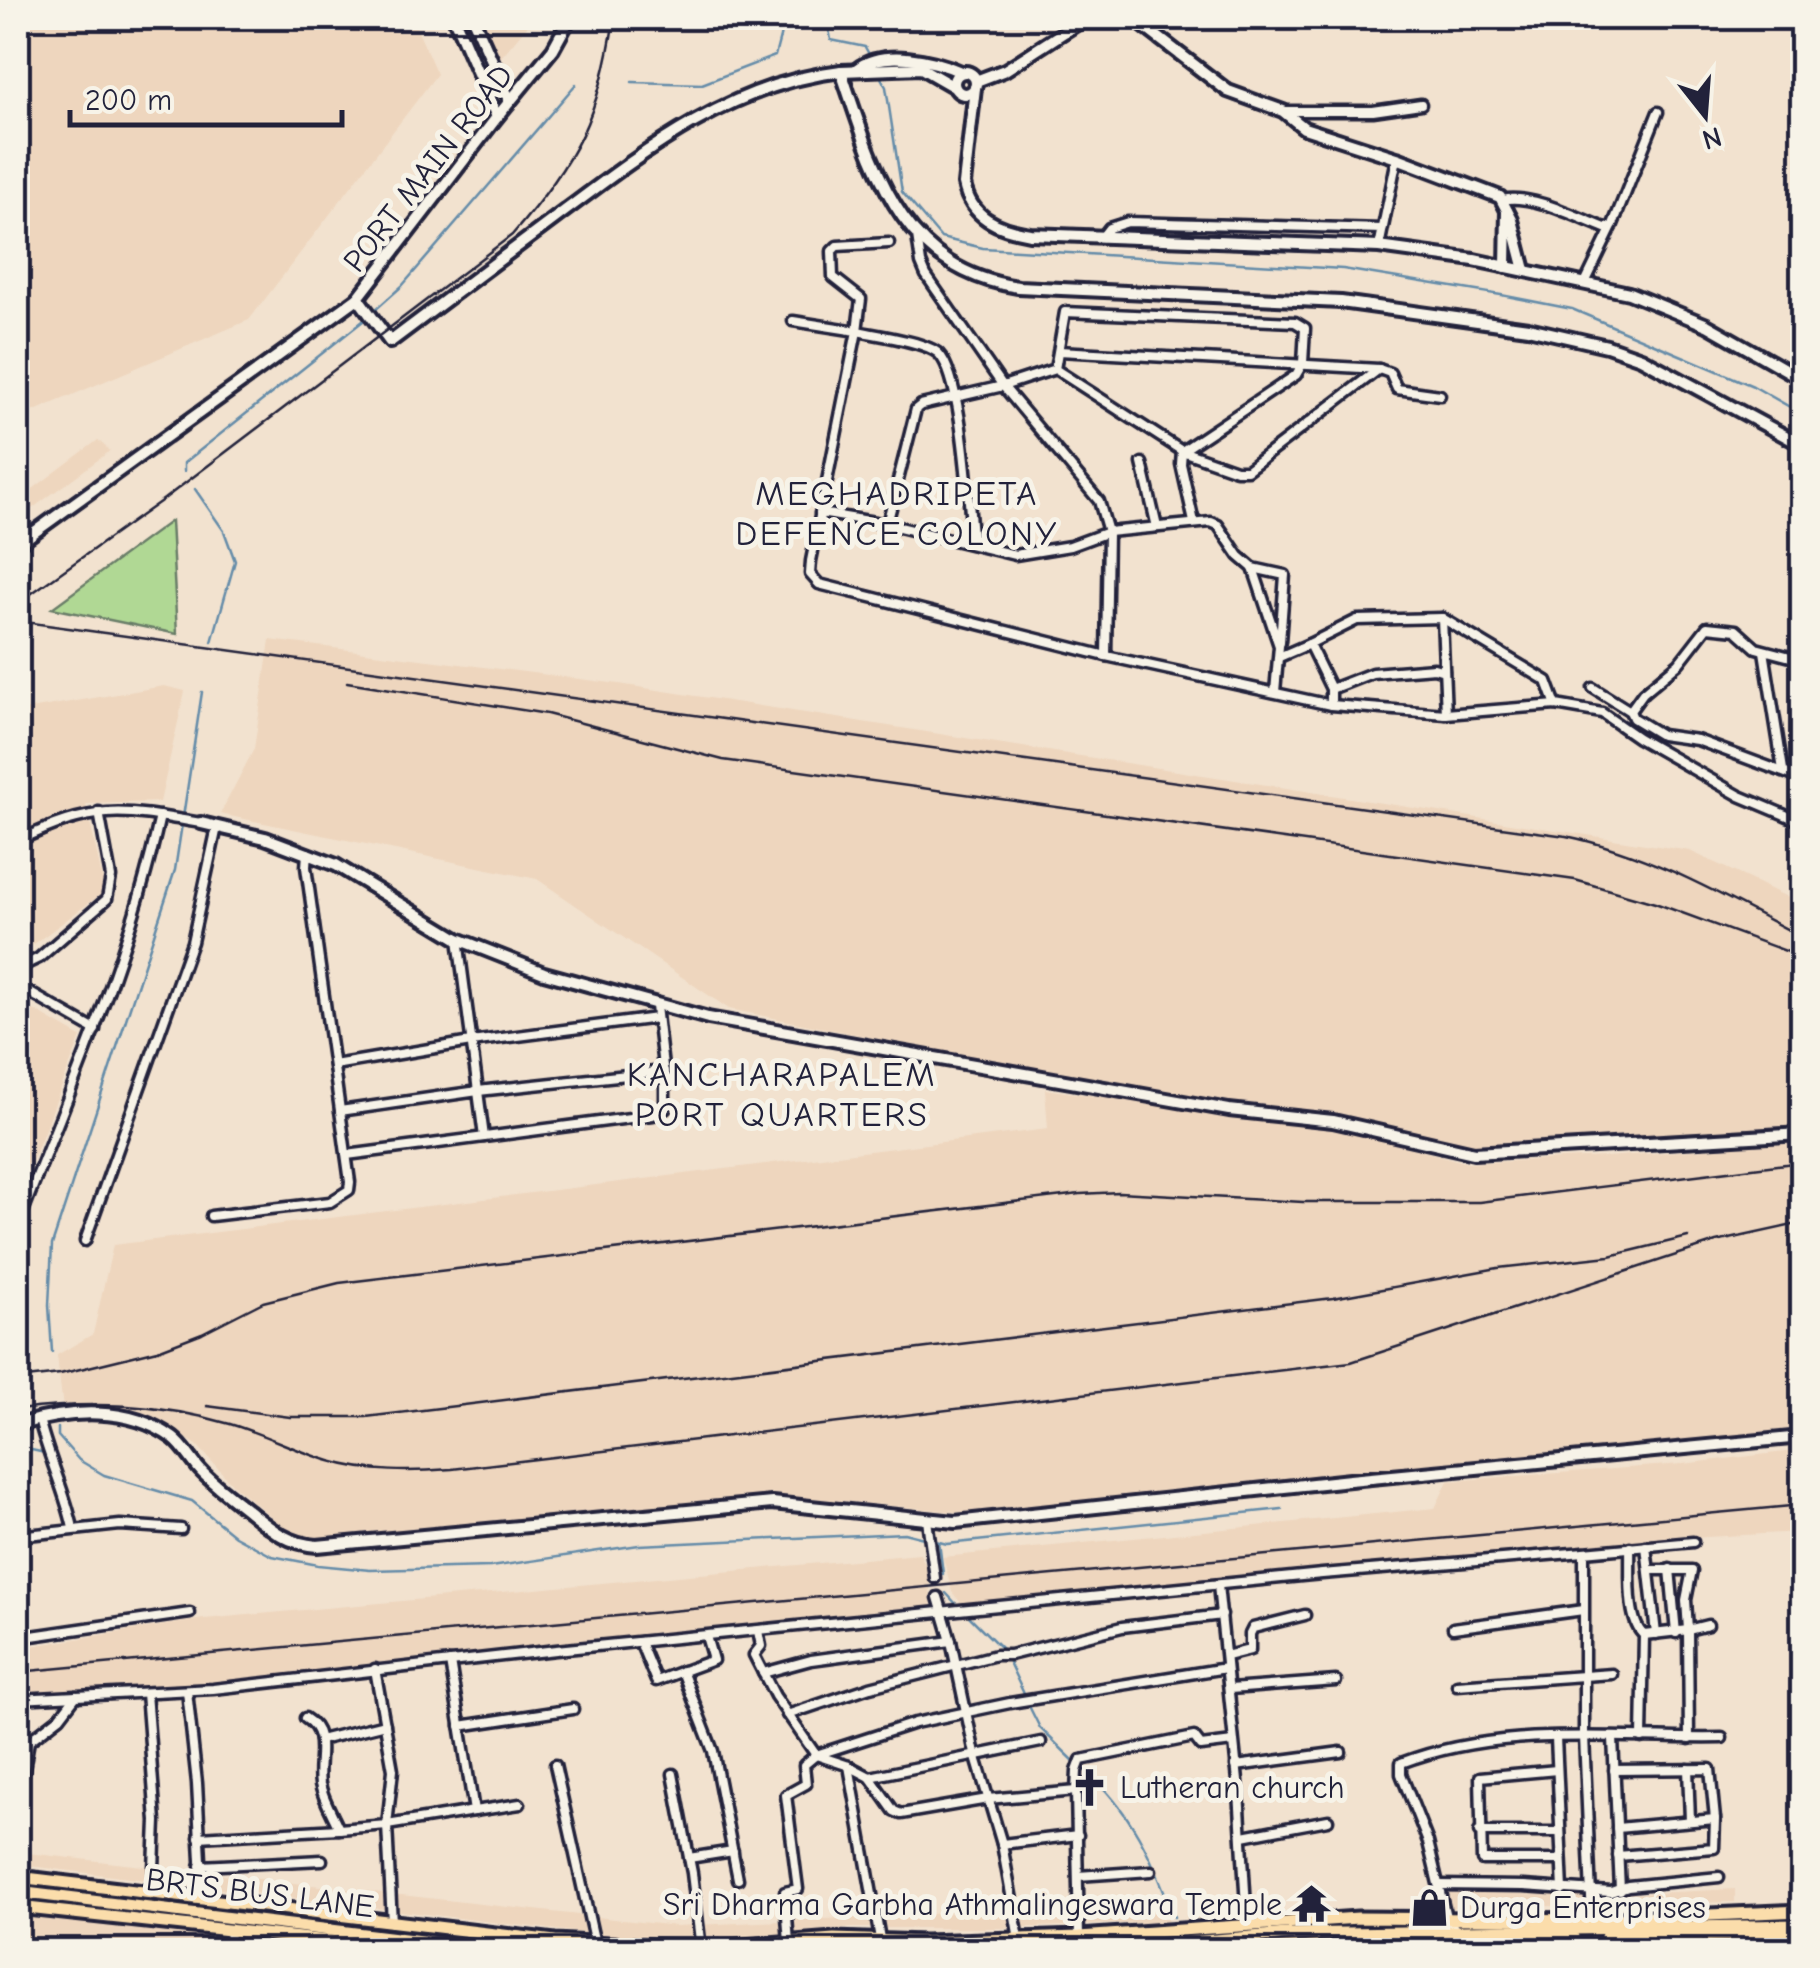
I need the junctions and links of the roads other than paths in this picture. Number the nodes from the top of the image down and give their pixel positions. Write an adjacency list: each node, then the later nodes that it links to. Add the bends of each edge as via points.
1 (454, 18): 7 (street)
2 (474, 18): 6 (street)
3 (570, 18): 13 (street, PORT MAIN ROAD)
4 (1086, 18): 11 (street)
5 (1133, 18): 15 (street, via 1228,91)
6 (484, 40): 7 (street); 13 (street)
7 (467, 47): 17 (street)
8 (892, 63): 9 (street); 10 (street, via 936,63); 12 (street, via 921,68)
9 (841, 71): 23 (street, via 889,200); 30 (street, via 775,84 691,122 390,342)
10 (962, 72): 11 (street); 12 (street)
11 (976, 84): 12 (street, via 966,94); 18 (street)
12 (956, 90): 18 (street)
13 (510, 101): 17 (street, PORT MAIN ROAD)
14 (1422, 104): 15 (street)
15 (1283, 111): 19 (street, via 1318,135)
16 (1658, 112): 21 (street)
17 (497, 117): 30 (street, PORT MAIN ROAD)
18 (969, 122): 24 (street, via 964,184 975,210 1009,230)
19 (1397, 158): 20 (street); 22 (street)
20 (1505, 205): 21 (street, via 1530,200); 27 (street); 28 (street)
21 (1612, 227): 29 (street)
22 (1382, 229): 24 (street, via 1128,222); 26 (street)
23 (917, 236): 38 (street, via 926,275); 41 (street, via 997,284 1340,302 1580,339 1640,358)
24 (1102, 237): 26 (street)
25 (890, 244): 32 (street, via 832,251 833,276 861,299)
26 (1378, 246): 27 (street)
27 (1506, 267): 28 (street)
28 (1525, 270): 29 (street)
29 (1585, 283): 37 (street, via 1678,312)
30 (358, 298): 50 (street, PORT MAIN ROAD)
31 (793, 321): 32 (street)
32 (858, 331): 40 (street, via 937,352); 44 (street)
33 (1059, 352): 34 (street); 34 (street, via 1063,315 1070,310 1300,323); 35 (street)
34 (1303, 363): 36 (street); 42 (street, via 1290,380)
35 (1055, 368): 38 (street); 42 (street)
36 (1378, 369): 39 (street, via 1390,373 1397,390); 42 (street, via 1247,470)
37 (1802, 380)
38 (1003, 386): 40 (street); 48 (street, via 1094,491)
39 (1440, 395)
40 (956, 396): 46 (street, via 916,409); 49 (street)
41 (1802, 446)
42 (1182, 451): 45 (street)
43 (1142, 464): 47 (street)
44 (820, 513): 46 (street); 56 (street, via 810,574 819,584)
45 (1194, 522): 47 (street); 51 (street, via 1218,525)
46 (886, 524): 49 (street)
47 (1157, 527): 48 (street)
48 (1108, 532): 49 (street, via 1030,555); 56 (street)
49 (973, 543)
50 (18, 544)
51 (1253, 568): 54 (street); 54 (street, via 1285,576)
52 (1442, 618): 53 (street, via 1358,620); 59 (street); 64 (street, via 1547,681)
53 (1310, 644): 57 (street); 61 (street)
54 (1279, 646): 57 (street)
55 (1764, 651): 58 (street); 65 (street, via 1736,630 1704,628); 67 (street)
56 (1106, 656): 62 (street)
57 (1278, 657): 62 (street)
58 (1802, 660)
59 (1444, 672): 61 (street, via 1384,671); 66 (street)
60 (1593, 688): 65 (street)
61 (1331, 689): 63 (street)
62 (1275, 692): 63 (street)
63 (1330, 705): 66 (street)
64 (1556, 706): 66 (street); 71 (street, via 1602,714 1728,789)
65 (1630, 710): 67 (street, via 1662,735)
66 (1446, 714)
67 (1784, 770): 68 (street)
68 (1802, 779)
69 (99, 812): 70 (street); 74 (street); 77 (street, via 111,876 108,899)
70 (165, 817): 72 (street); 80 (street)
71 (1802, 822)
72 (202, 824): 73 (street)
73 (217, 827): 75 (street); 91 (street, via 192,942)
74 (18, 841)
75 (307, 854): 76 (street, via 366,881); 82 (street)
76 (458, 939): 79 (street); 81 (street)
77 (18, 968)
78 (18, 986): 80 (street)
79 (656, 1012): 81 (street); 83 (street); 86 (street, via 1228,1110 1332,1121 1474,1153)
80 (95, 1030): 90 (street)
81 (471, 1042): 82 (street); 84 (street)
82 (334, 1065): 85 (street)
83 (664, 1071): 84 (street); 87 (street, via 665,1109 653,1116)
84 (478, 1091): 85 (street); 87 (street)
85 (340, 1111): 88 (street)
86 (1802, 1134)
87 (484, 1137): 88 (street)
88 (347, 1155): 89 (street, via 350,1182 340,1198)
89 (211, 1216)
90 (18, 1224)
91 (85, 1241)
92 (44, 1417): 93 (street); 95 (street, via 113,1415 158,1429 276,1533 307,1546 772,1503); 96 (street, via 47,1453)
93 (18, 1425)
94 (1802, 1438): 95 (street)
95 (927, 1520): 105 (street)
96 (73, 1528): 97 (street); 98 (street)
97 (181, 1529)
98 (18, 1536)
99 (1694, 1542): 100 (street)
100 (1646, 1546): 101 (street); 104 (street)
101 (1630, 1547): 102 (street); 117 (street, via 1634,1624)
102 (1584, 1552): 106 (street); 108 (street)
103 (1670, 1569): 104 (street); 116 (street, via 1692,1574); 119 (street)
104 (1649, 1570): 118 (street)
105 (935, 1578)
106 (1218, 1585): 110 (street); 111 (street)
107 (938, 1597): 110 (street)
108 (1583, 1610): 114 (street); 131 (street)
109 (190, 1613): 121 (street)
110 (940, 1613): 115 (street); 122 (street)
111 (1222, 1615): 124 (street); 126 (street, via 1122,1627)
112 (1305, 1615): 124 (street, via 1253,1628 1250,1650)
113 (1708, 1625): 116 (street)
114 (1454, 1628)
115 (758, 1630): 120 (street); 130 (street, via 761,1646 754,1655)
116 (1688, 1630): 119 (street); 151 (street)
117 (1644, 1634): 118 (street); 149 (street)
118 (1656, 1634): 119 (street)
119 (1676, 1634)
120 (706, 1636): 123 (street); 129 (street, via 713,1660)
121 (18, 1638)
122 (951, 1641): 126 (street); 130 (street)
123 (640, 1642): 125 (street); 129 (street, via 656,1681)
124 (1226, 1656): 127 (street)
125 (450, 1662): 128 (street); 145 (street)
126 (956, 1666): 141 (street); 142 (street)
127 (1226, 1668): 135 (street); 141 (street)
128 (374, 1670): 136 (street); 144 (street)
129 (682, 1671): 183 (street, via 713,1752)
130 (762, 1673): 142 (street)
131 (1583, 1674): 132 (street); 134 (street); 146 (street)
132 (1612, 1674)
133 (1336, 1681): 135 (street)
134 (1457, 1685)
135 (1230, 1689): 154 (street)
136 (186, 1691): 137 (street); 180 (street)
137 (146, 1692): 138 (street); 198 (street, via 156,1821)
138 (76, 1696): 139 (street); 166 (street, via 30,1741)
139 (18, 1698)
140 (573, 1708): 145 (street)
141 (966, 1712): 156 (street); 157 (street)
142 (787, 1716): 157 (street)
143 (305, 1718): 152 (street)
144 (384, 1724): 152 (street); 174 (street, via 393,1778)
145 (460, 1726): 170 (street)
146 (1584, 1736): 147 (street); 148 (street); 199 (street)
147 (1556, 1738): 162 (street); 194 (street, via 1483,1742 1401,1763)
148 (1613, 1738): 149 (street); 163 (street)
149 (1642, 1738): 151 (street)
150 (1722, 1738): 151 (street)
151 (1689, 1739)
152 (320, 1740): 176 (street, via 320,1783)
153 (1040, 1742): 156 (street)
154 (1233, 1742): 160 (street); 167 (street, via 1202,1746 1194,1737 1081,1760)
155 (1342, 1752): 160 (street)
156 (976, 1754): 165 (street); 168 (street)
157 (816, 1755): 159 (street); 213 (street, via 804,1765 806,1784 786,1795 798,1889 785,1892)
158 (555, 1764): 215 (street)
159 (850, 1766): 165 (street); 216 (street)
160 (1236, 1766): 181 (street)
161 (1688, 1769): 163 (street); 171 (street, via 1712,1771); 173 (street)
162 (1557, 1770): 177 (street, via 1480,1777); 178 (street)
163 (1614, 1770): 175 (street)
164 (673, 1774): 185 (street)
165 (870, 1778): 168 (street, via 901,1814)
166 (22, 1780)
167 (1076, 1791): 168 (street); 179 (street)
168 (988, 1799): 182 (street)
169 (520, 1804): 170 (street)
170 (474, 1811): 174 (street)
171 (1715, 1819): 173 (street); 184 (street, via 1714,1848)
172 (1328, 1820): 181 (street)
173 (1690, 1820): 175 (street)
174 (388, 1825): 176 (street); 205 (street)
175 (1617, 1828): 184 (street)
176 (339, 1829): 180 (street)
177 (1479, 1832): 178 (street); 187 (street, via 1484,1860)
178 (1558, 1832): 187 (street)
179 (1078, 1835): 182 (street); 190 (street)
180 (199, 1836): 188 (street)
181 (1242, 1836): 206 (street)
182 (1002, 1844): 212 (street)
183 (733, 1851): 185 (street); 193 (street)
184 (1618, 1856): 196 (street)
185 (690, 1858): 220 (street)
186 (322, 1860): 188 (street)
187 (1560, 1860): 195 (street)
188 (200, 1866): 200 (street)
189 (1151, 1872): 190 (street)
190 (1078, 1876): 211 (street)
191 (18, 1878): 198 (main road)
192 (1719, 1878): 196 (street)
193 (738, 1879)
194 (1439, 1885): 195 (street); 203 (street)
195 (1562, 1890): 199 (street)
196 (1620, 1890): 199 (street)
197 (18, 1892): 223 (main road, BRTS BUS LANE)
198 (153, 1892): 200 (main road)
199 (1588, 1892): 204 (street)
200 (203, 1899): 205 (main road)
201 (18, 1906): 208 (main road)
202 (1802, 1911): 204 (main road)
203 (1446, 1917): 204 (main road); 206 (main road); 209 (street)
204 (1592, 1920)
205 (392, 1923): 215 (main road)
206 (1247, 1924): 211 (main road)
207 (1802, 1924): 209 (main road)
208 (229, 1928): 221 (street); 222 (main road)
209 (1456, 1930): 214 (street); 224 (main road, via 1286,1934)
210 (1802, 1934): 214 (main road)
211 (1079, 1936): 212 (main road)
212 (1019, 1939): 217 (main road)
213 (789, 1942): 216 (main road); 220 (main road)
214 (1465, 1942): 218 (main road); 226 (street)
215 (595, 1944): 220 (main road)
216 (881, 1945): 217 (main road)
217 (905, 1946)
218 (1380, 1947): 219 (main road)
219 (1300, 1948): 225 (main road)
220 (701, 1949)
221 (232, 1950)
222 (406, 1950)
223 (495, 1950)
224 (1098, 1950)
225 (1238, 1950)
226 (1477, 1950)

